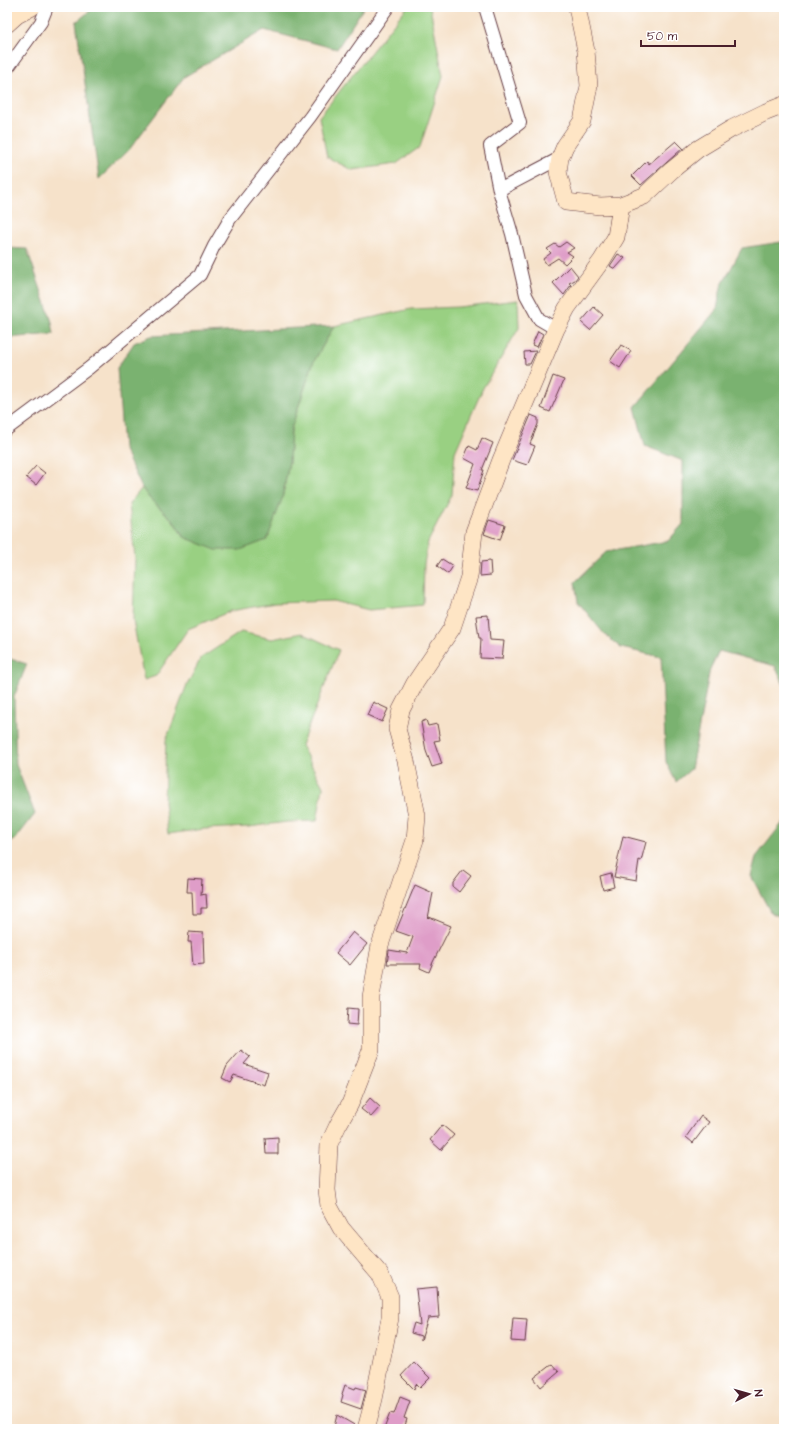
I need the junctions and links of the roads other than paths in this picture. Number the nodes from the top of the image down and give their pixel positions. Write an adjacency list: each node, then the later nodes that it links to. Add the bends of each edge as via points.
1 (32, 7): 6 (main road)
2 (47, 7): 7 (street, via 41,22)
3 (388, 7): 13 (street, via 310,117 230,219 200,275 89,368)
4 (485, 7): 10 (street, via 520,123 490,146)
5 (577, 7): 9 (main road, via 586,51 589,86 582,121)
6 (7, 24)
7 (7, 69)
8 (784, 105): 11 (main road, via 724,133 698,149 644,196)
9 (560, 158): 10 (street); 11 (main road, via 558,172 566,202 600,206)
10 (499, 190): 12 (street, via 526,295 539,319)
11 (621, 205): 12 (main road, via 616,237 567,308)
12 (556, 329): 14 (main road, via 474,532 469,577 452,628 400,710 397,729 417,816 415,840 380,945 371,997 371,1050 350,1104 329,1144 326,1190 329,1206 341,1228 380,1274 390,1298 390,1318)
13 (7, 429)
14 (366, 1429)

